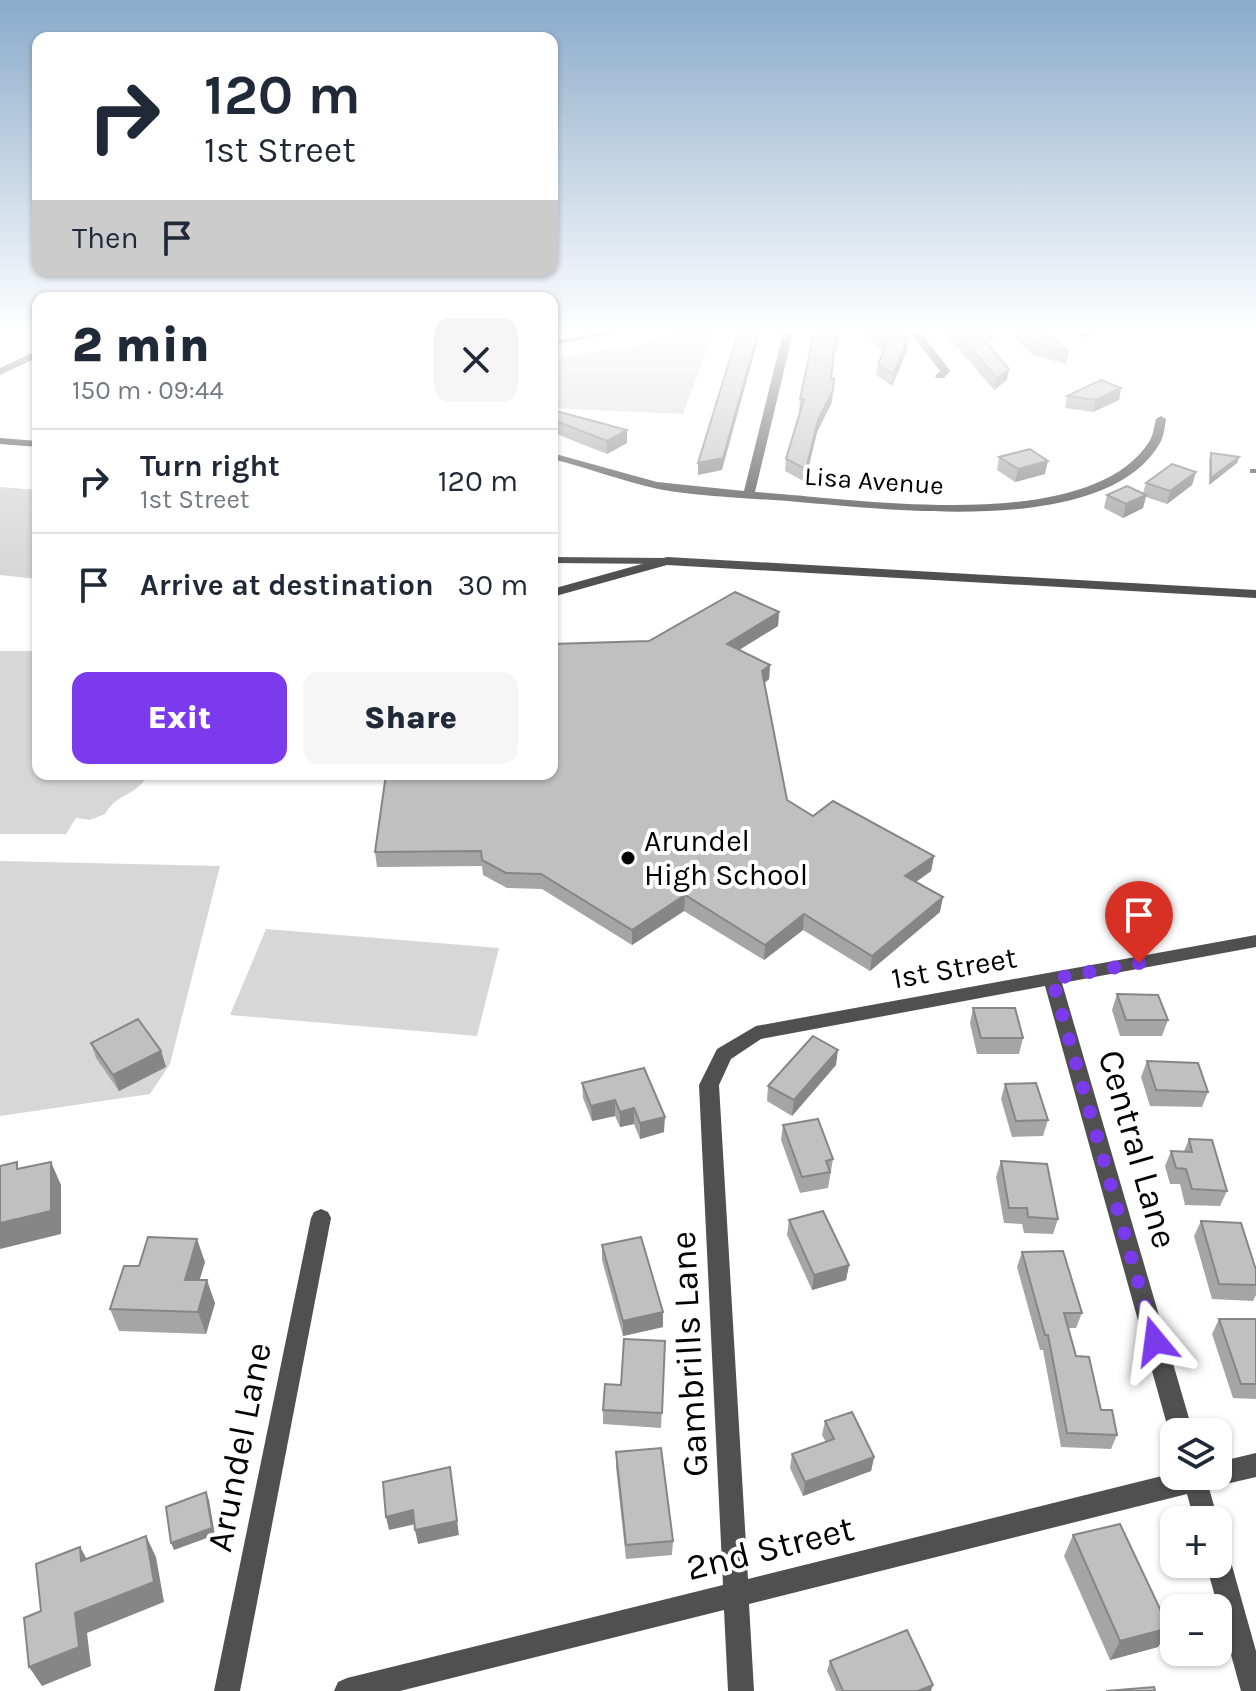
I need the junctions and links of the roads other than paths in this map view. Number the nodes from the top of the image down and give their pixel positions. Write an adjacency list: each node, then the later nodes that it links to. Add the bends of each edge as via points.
1 (769, 412): 6 (street)
2 (1161, 419): 6 (street, Lisa Avenue, via 1155,441 1132,468 1082,492 1046,501 941,510)
3 (0, 441): 4 (street)
4 (32, 444)
5 (558, 458): 6 (street, Lisa Avenue, via 660,486)
6 (749, 494)
7 (558, 560): 8 (lane)
8 (667, 561): 9 (street); 10 (street)
9 (558, 591)
10 (1256, 594)
11 (1256, 941): 12 (street, 1st Street)
12 (1052, 979): 13 (street, 1st Street); 15 (street, Central Lane)
13 (756, 1033): 20 (street, Gambrills Lane, via 724,1054 709,1085)
14 (321, 1218): 21 (street, Arundel Lane)
15 (1177, 1418)
16 (1256, 1465): 17 (street, 2nd Street)
17 (1232, 1471)
18 (1160, 1488): 20 (street, 2nd Street)
19 (1222, 1578): 24 (street)
20 (735, 1593): 22 (street, 2nd Street); 23 (street, Gambrills Lane)
21 (227, 1691)
22 (347, 1691)
23 (741, 1691)
24 (1254, 1691)

